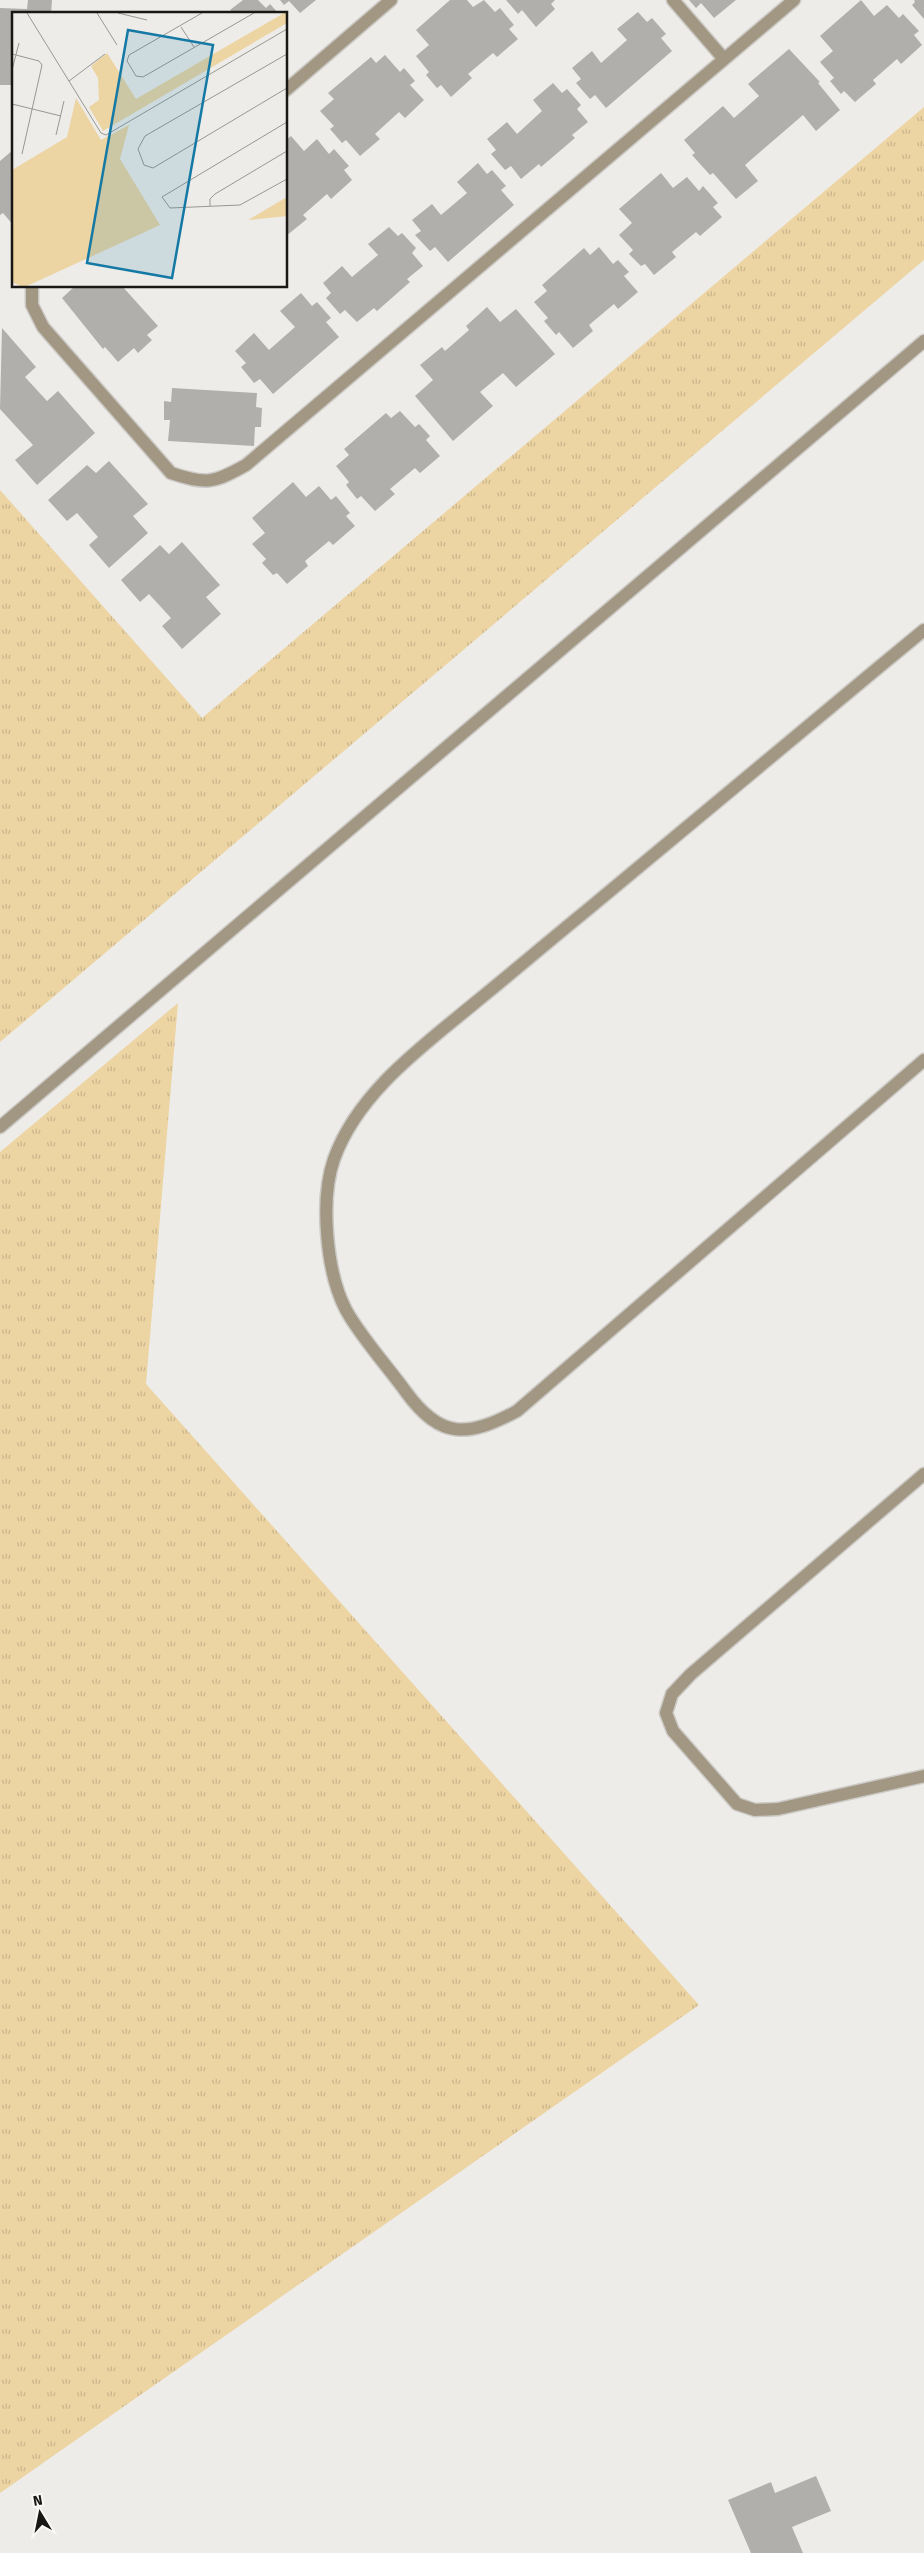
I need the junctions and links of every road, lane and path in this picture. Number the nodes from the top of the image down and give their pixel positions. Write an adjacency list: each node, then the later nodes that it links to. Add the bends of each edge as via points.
1 (391, 0): 5 (street)
2 (673, 0): 4 (street)
3 (794, 0): 4 (street)
4 (724, 59): 6 (street, via 246,465 221,479 196,481 171,472 156,457 43,327 32,305)
5 (288, 88)
6 (32, 288)
7 (924, 341): 10 (street)
8 (924, 630): 9 (street, via 378,1088 353,1121 334,1160 328,1198 327,1242 346,1309 414,1404 439,1425 459,1431 489,1426 517,1411)
9 (924, 1060)
10 (0, 1127)
11 (924, 1474): 12 (street, via 691,1674 672,1694 666,1713 673,1731 737,1804 754,1810 778,1809)
12 (924, 1776)

